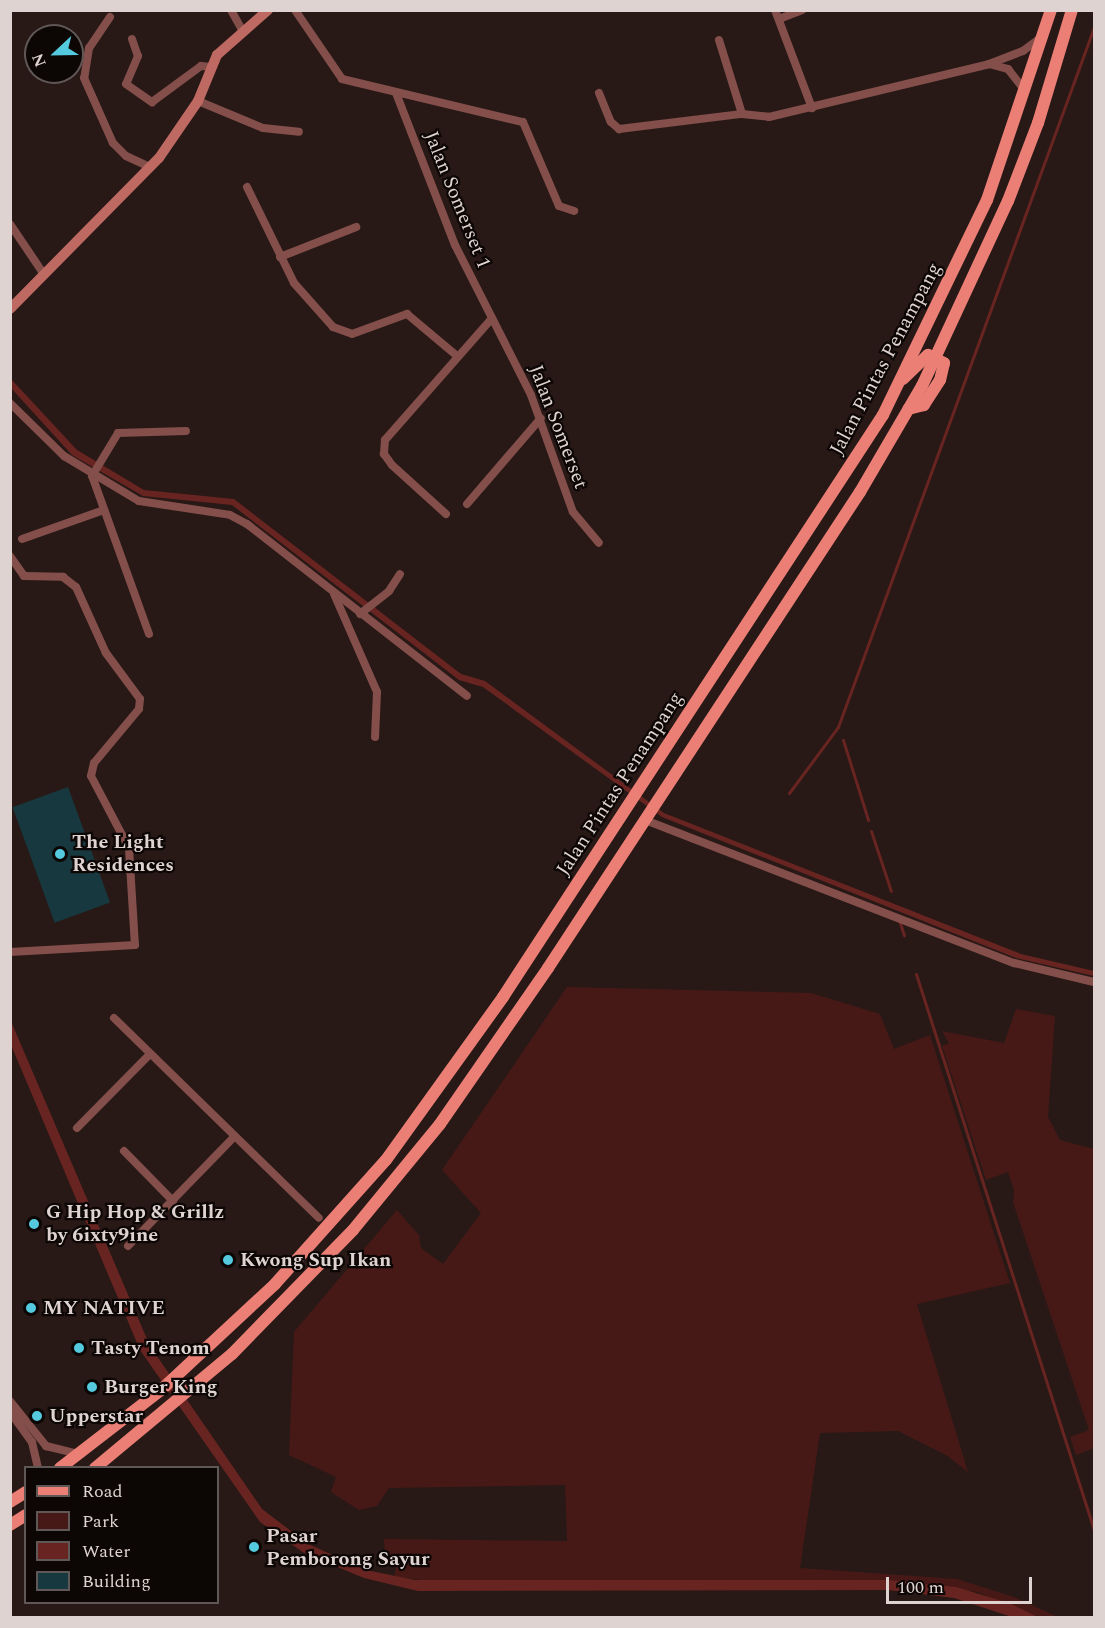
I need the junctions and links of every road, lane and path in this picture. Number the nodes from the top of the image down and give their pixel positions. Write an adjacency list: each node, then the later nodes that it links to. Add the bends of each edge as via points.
1 (231, 10): 9 (street)
2 (268, 10): 9 (main road)
3 (295, 10): 17 (street, Jalan Somerset 1, via 336,75)
4 (802, 10): 7 (street)
5 (1051, 10): 10 (main road, Jalan Pintas Penampang)
6 (1072, 10): 16 (main road, Jalan Pintas Penampang)
7 (777, 15): 20 (street)
8 (110, 17): 24 (street, via 89,48 84,78 114,143 126,156)
9 (242, 30): 14 (main road)
10 (1045, 34): 13 (street, via 1023,51); 15 (main road, Jalan Pintas Penampang)
11 (132, 39): 14 (street, via 138,56 126,84 152,102 201,66)
12 (719, 40): 21 (street)
13 (989, 64): 15 (street, via 1008,69); 20 (street)
14 (212, 67): 19 (main road)
15 (1026, 92): 23 (main road, Jalan Pintas Penampang)
16 (1048, 92): 23 (main road, via 1036,106 1025,140 1019,147); 34 (main road, Jalan Pintas Penampang, via 989,245)
17 (396, 93): 26 (street, Jalan Somerset 1, via 523,122 559,206); 32 (street, Jalan Somerset 1, via 455,244)
18 (599, 93): 21 (street, via 611,122 619,129)
19 (198, 101): 22 (street, via 262,128); 24 (main road, via 177,136)
20 (812, 108): 21 (street, via 769,117)
21 (742, 114)
22 (299, 132)
23 (1006, 147): 35 (main road, Jalan Pintas Penampang, via 963,256)
24 (150, 167): 30 (main road)
25 (247, 187): 29 (street)
26 (574, 211)
27 (10, 224): 30 (street)
28 (356, 227): 29 (street)
29 (280, 257): 33 (street, via 294,283 340,332 360,333 407,314)
30 (43, 273): 31 (main road)
31 (10, 309)
32 (492, 318): 33 (street); 37 (street, Jalan Somerset)
33 (457, 356): 42 (street, via 385,440 384,454)
34 (936, 356): 35 (main road, via 925,357 915,372); 52 (main road, Jalan Pintas Penampang, via 860,492)
35 (902, 380): 61 (main road, Jalan Pintas Penampang, via 785,571 628,808 441,1086)
36 (10, 403): 39 (street, via 49,443)
37 (541, 418): 40 (street); 44 (street, Jalan Somerset, via 573,512)
38 (186, 431): 39 (street, via 118,434)
39 (93, 473): 41 (street); 47 (street, via 148,504 236,518)
40 (467, 504)
41 (104, 510): 43 (street); 49 (street)
42 (446, 514)
43 (22, 538)
44 (599, 543)
45 (10, 556): 53 (street, via 24,576 70,581 106,653 140,699 139,709 94,763 91,776 129,848 135,945)
46 (400, 574): 48 (street, via 379,601)
47 (334, 594): 48 (street); 51 (street, via 377,692)
48 (360, 614): 50 (street)
49 (149, 634)
50 (467, 696)
51 (375, 737)
52 (646, 819): 54 (street, via 1014,963); 70 (main road, Jalan Pintas Penampang, via 488,1056 397,1178 262,1326)
53 (10, 952)
54 (1095, 982)
55 (114, 1018): 56 (street)
56 (150, 1054): 57 (street); 58 (street)
57 (77, 1128)
58 (235, 1136): 60 (street); 62 (street)
59 (123, 1151): 60 (street)
60 (173, 1201): 63 (street)
61 (348, 1204): 62 (street); 64 (main road, Jalan Pintas Penampang)
62 (319, 1218): 64 (street, via 318,1232)
63 (129, 1246)
64 (290, 1268): 67 (main road, Jalan Pintas Penampang, via 161,1390)
65 (10, 1401): 67 (street, via 46,1446)
66 (10, 1412): 68 (street, via 32,1442)
67 (78, 1454): 69 (main road, Jalan Pintas Penampang)
68 (38, 1466)
69 (61, 1466)
70 (96, 1466)
71 (24, 1493): 72 (main road)
72 (10, 1502)
73 (24, 1516): 74 (main road)
74 (10, 1525)

